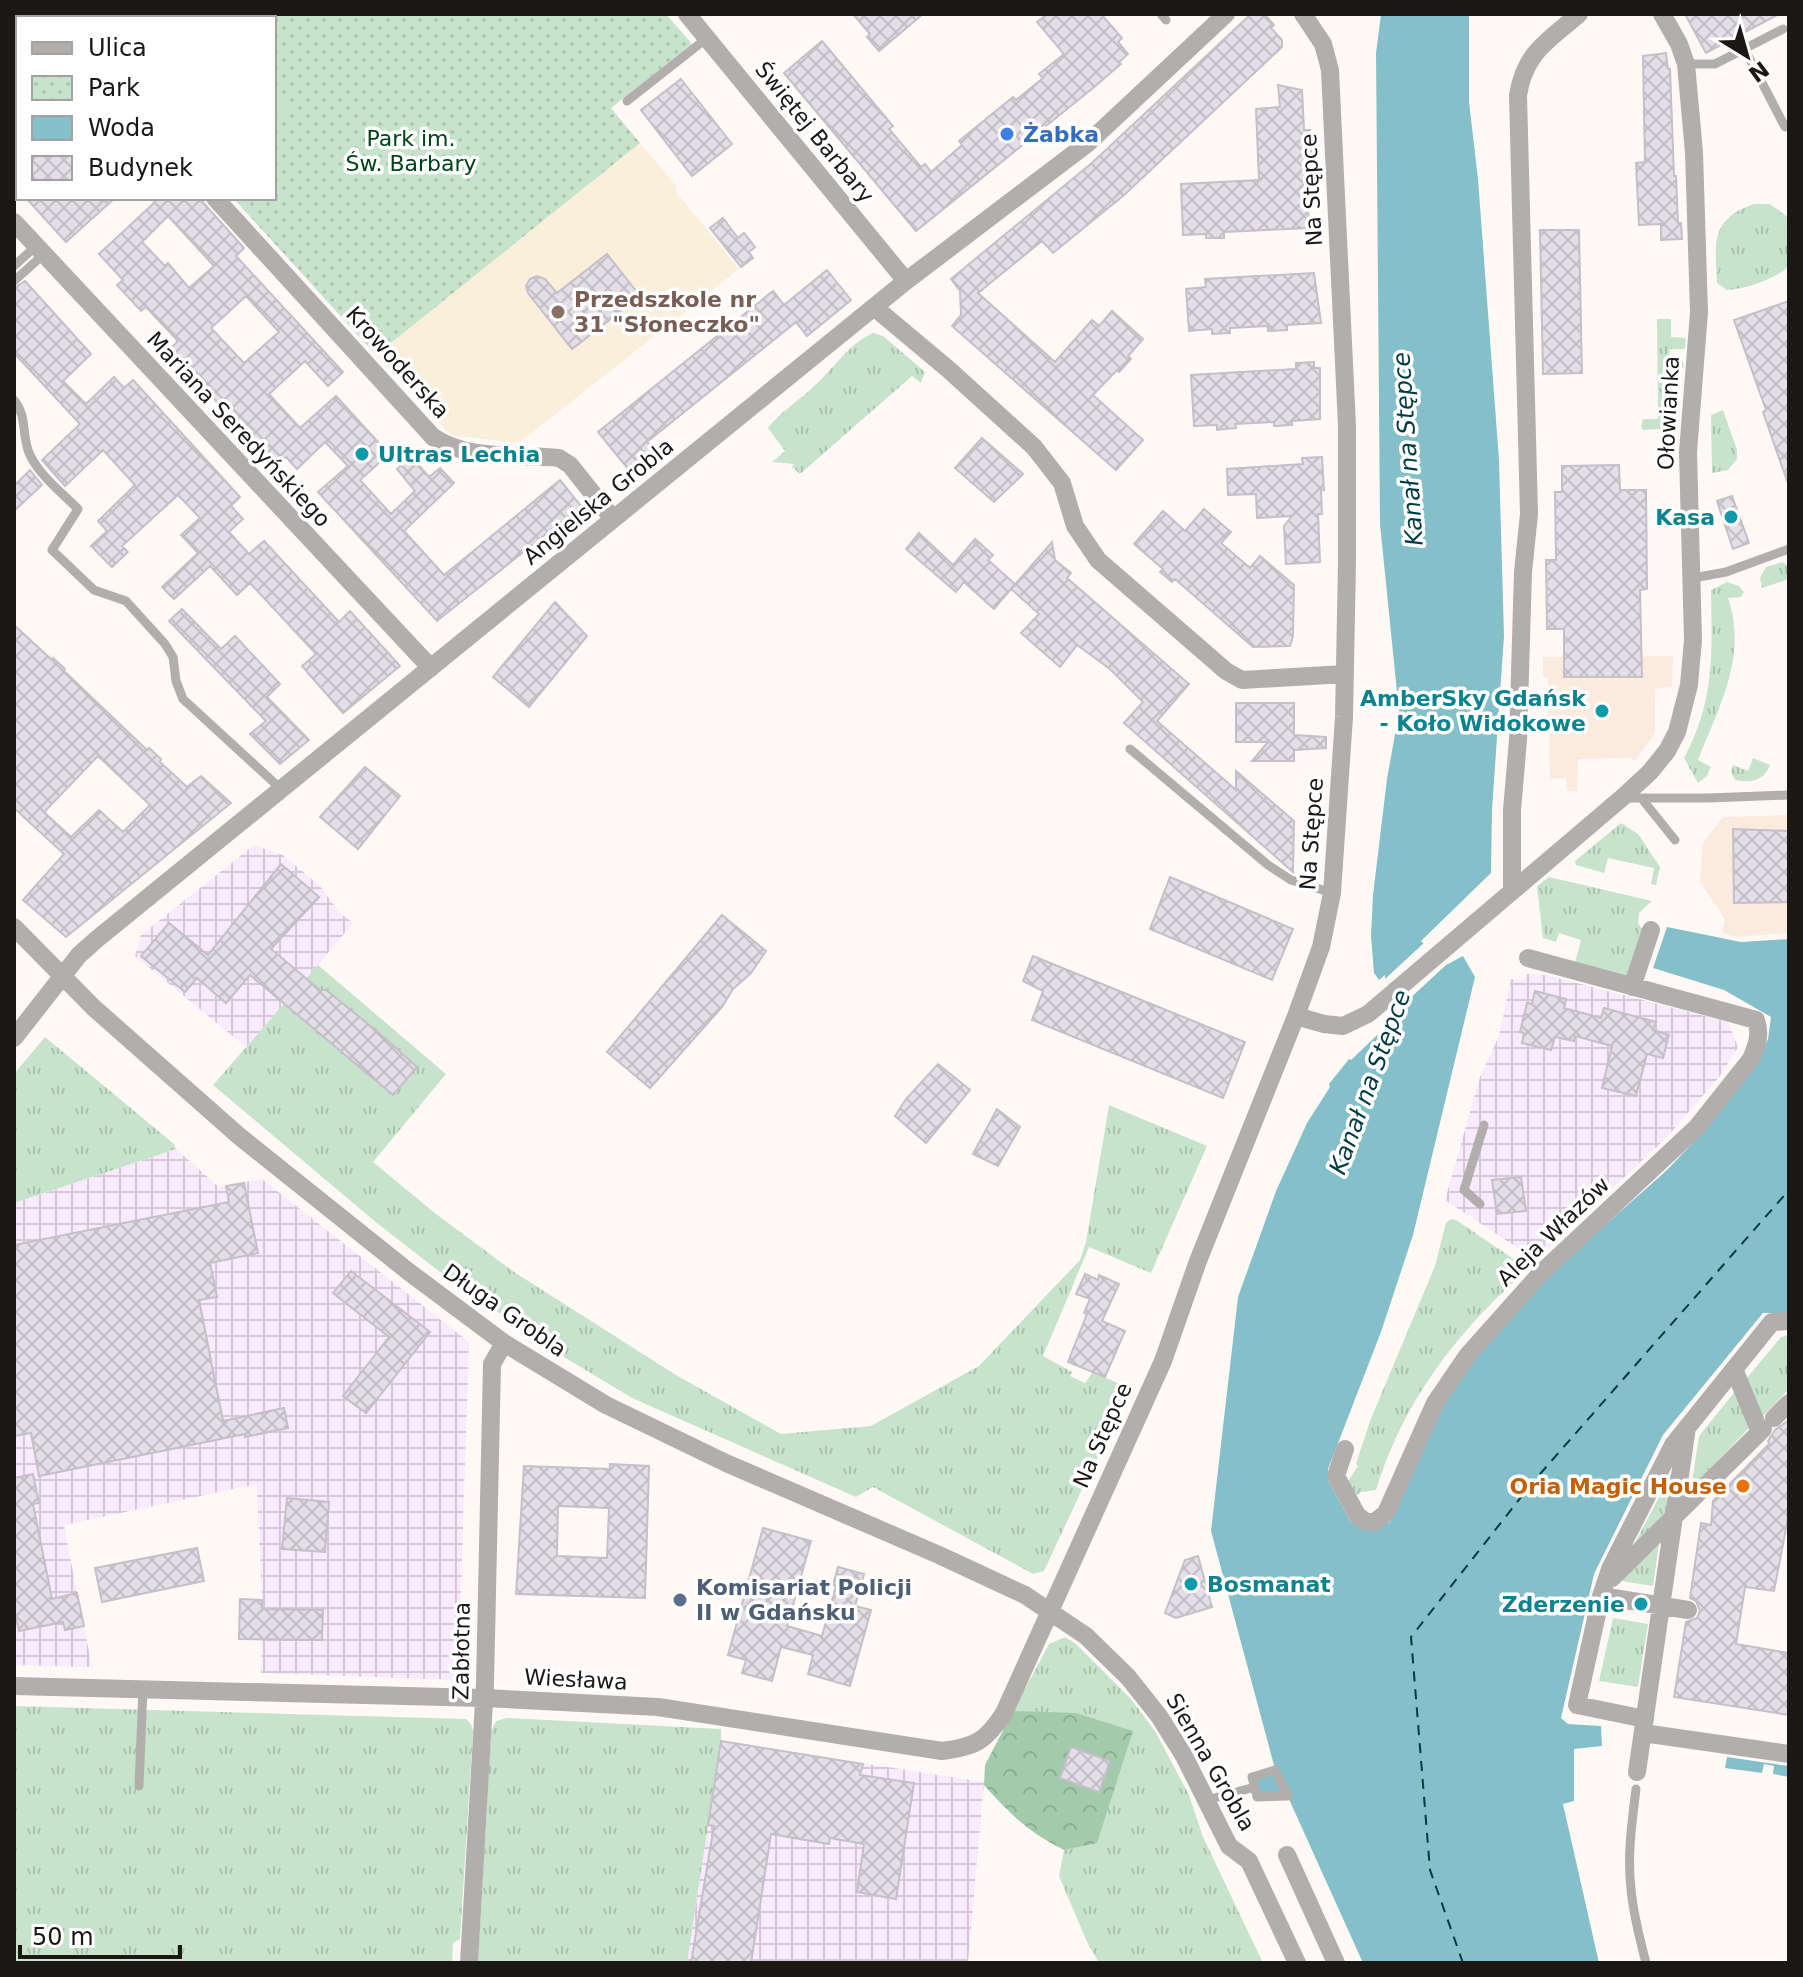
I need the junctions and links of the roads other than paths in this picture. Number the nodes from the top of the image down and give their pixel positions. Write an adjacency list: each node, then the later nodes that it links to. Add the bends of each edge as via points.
1 (687, 14): 7 (street, Świętej Barbary)
2 (1226, 14): 17 (street, Angielska Grobla, via 1088,143)
3 (1303, 14): 24 (street, Na Stępce, via 1323,44 1330,70 1347,426)
4 (1579, 14): 30 (street, via 1535,52 1518,95 1529,514)
5 (1662, 14): 9 (street, Ołowianka)
6 (1783, 29): 8 (lane)
7 (707, 38): 10 (lane); 17 (street, Świętej Barbary)
8 (1745, 50): 9 (lane, via 1715,64); 11 (lane, via 1772,106 1785,127)
9 (1686, 64): 22 (street, Ołowianka, via 1699,312 1688,452)
10 (627, 101)
11 (1789, 125)
12 (217, 200): 20 (street, Krowoderska, via 433,437 463,451 559,458)
13 (14, 222): 14 (street, Mariana Seredyńskiego)
14 (40, 250): 15 (lane); 16 (lane); 23 (street, Mariana Seredyńskiego)
15 (14, 266)
16 (14, 281)
17 (906, 281): 18 (street, Angielska Grobla)
18 (874, 307): 20 (street, Angielska Grobla); 24 (street, via 1034,447 1062,483 1075,526 1098,560 1226,671 1242,680)
19 (14, 400): 26 (lane, via 35,464 78,509 52,550 94,590 126,601 173,657 183,699)
20 (613, 519): 23 (street, Angielska Grobla)
21 (1789, 549): 22 (lane)
22 (1693, 578): 28 (street, Ołowianka, via 1693,640 1684,710 1667,751)
23 (431, 668): 26 (street, Angielska Grobla)
24 (1345, 674): 31 (street, Na Stępce)
25 (1130, 749): 31 (lane, via 1268,865 1291,880)
26 (281, 789): 35 (street, Angielska Grobla, via 97,939)
27 (1789, 795): 28 (lane)
28 (1632, 798): 29 (lane); 30 (street, Ołowianka)
29 (1675, 840)
30 (1512, 891): 37 (street, Ołowianka, via 1368,1014 1343,1026)
31 (1332, 893): 37 (street, Na Stępce, via 1321,947)
32 (14, 927): 35 (street, Długa Grobla)
33 (1651, 930): 36 (street)
34 (1528, 958): 36 (street, Aleja Włazów)
35 (63, 976): 38 (street, Angielska Grobla); 42 (street, Długa Grobla, via 239,1136)
36 (1632, 987): 47 (street, Aleja Włazów, via 1756,1020 1760,1032 1751,1059 1697,1127 1541,1273 1467,1356 1435,1403 1386,1513 1375,1522 1357,1515 1336,1476)
37 (1296, 1016): 51 (street, Na Stępce, via 1163,1361)
38 (14, 1038)
39 (1484, 1125): 40 (lane, via 1464,1190)
40 (1480, 1204)
41 (1789, 1321): 43 (street, via 1772,1322)
42 (504, 1343): 51 (street, Długa Grobla, via 659,1432 939,1555); 55 (street, Zabłotna, via 492,1364)
43 (1734, 1369): 45 (street); 46 (street)
44 (1789, 1403): 45 (street)
45 (1766, 1426): 48 (street)
46 (1687, 1427): 48 (street); 49 (street, via 1673,1445)
47 (1345, 1449)
48 (1675, 1517): 49 (street); 50 (street)
49 (1603, 1591): 50 (street); 56 (street, via 1577,1705)
50 (1661, 1606): 52 (street); 56 (street)
51 (1049, 1610): 55 (street, Wiesława, via 1004,1713 993,1731 966,1748 942,1751 658,1707); 61 (street, Sienna Grobla, via 1086,1636 1128,1677 1159,1716)
52 (1688, 1610)
53 (14, 1686): 54 (street, Wiesława)
54 (143, 1689): 55 (street, Wiesława); 59 (lane)
55 (484, 1698): 63 (street, Zabłotna)
56 (1644, 1726): 57 (street); 58 (street)
57 (1789, 1754)
58 (1636, 1781): 66 (lane, via 1630,1887)
59 (139, 1786)
60 (1255, 1787): 61 (lane)
61 (1207, 1800): 64 (street, Sienna Grobla, via 1229,1846 1249,1861)
62 (1287, 1855): 65 (street)
63 (469, 1963)
64 (1297, 1963)
65 (1336, 1963)
66 (1646, 1963)

